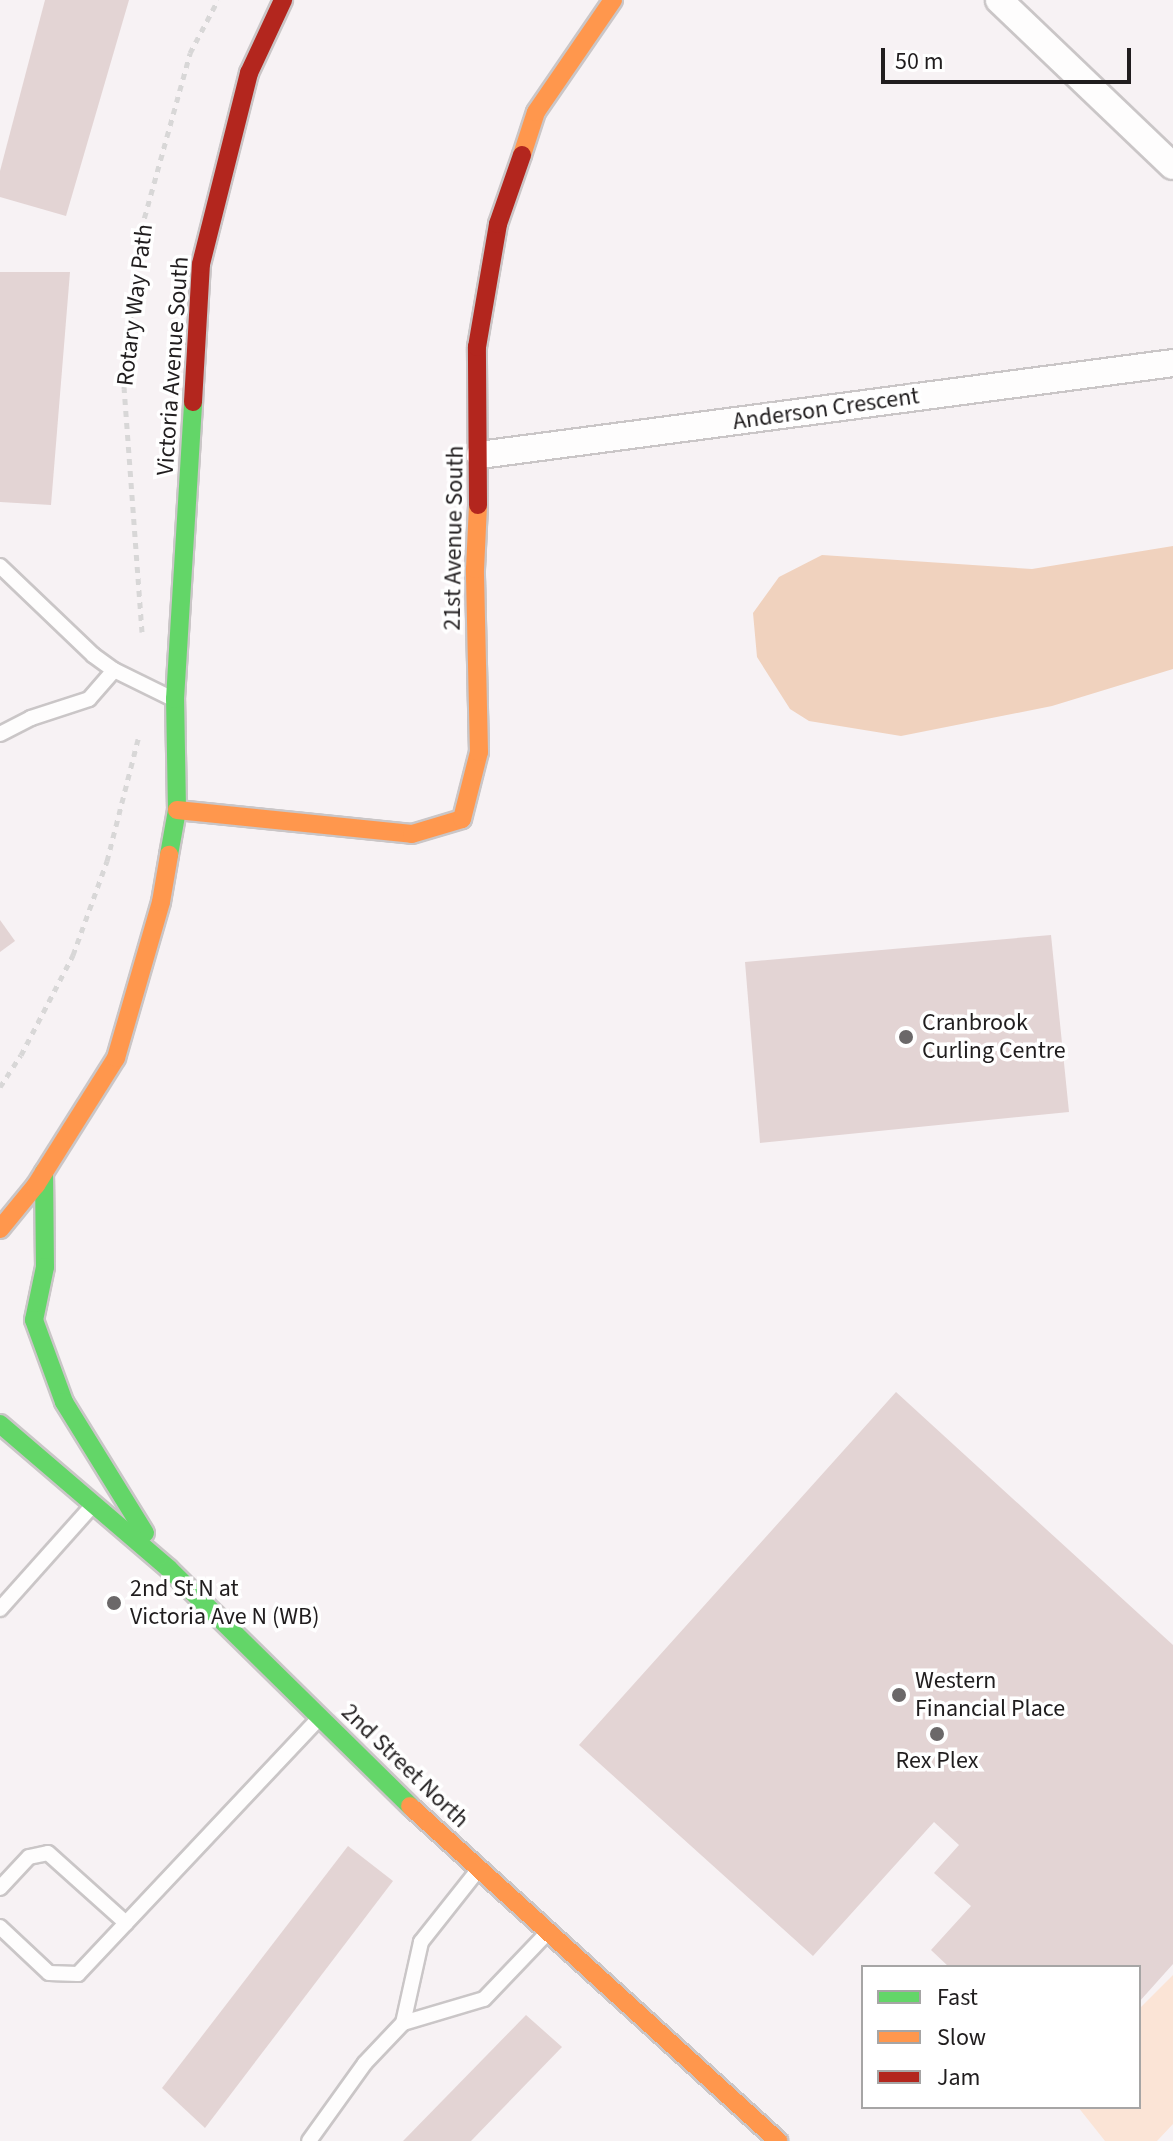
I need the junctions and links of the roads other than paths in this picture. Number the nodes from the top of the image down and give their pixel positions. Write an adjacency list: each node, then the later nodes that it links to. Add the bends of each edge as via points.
1 (283, 0): 9 (street, Victoria Avenue South, via 249,73 201,264)
2 (613, 0): 6 (street, 21st Avenue South, via 536,112 498,224 477,347)
3 (999, 0): 4 (street)
4 (1173, 166)
5 (1173, 363): 6 (street, Anderson Crescent)
6 (480, 455): 11 (street, 21st Avenue South, via 475,569 479,752 462,819 412,834)
7 (0, 566): 8 (lane)
8 (114, 670): 9 (lane); 10 (lane, via 89,699)
9 (175, 699): 11 (street, Victoria Avenue South)
10 (0, 734)
11 (177, 810): 12 (street, Victoria Avenue South, via 161,902 116,1058)
12 (44, 1172): 13 (street, Victoria Avenue South); 16 (street, via 45,1267 34,1320 38,1333 64,1402)
13 (0, 1229)
14 (0, 1424): 15 (street, 2nd Street North)
15 (94, 1504): 16 (street, 2nd Street North); 17 (lane)
16 (169, 1569): 18 (street, 2nd Street North)
17 (0, 1609)
18 (320, 1717): 19 (street, 2nd Street North); 21 (lane)
19 (479, 1869): 23 (street, 2nd Street North); 24 (lane, via 421,1942)
20 (0, 1888): 21 (lane, via 29,1857 48,1853)
21 (126, 1923): 22 (lane, via 78,1974 49,1973)
22 (0, 1927)
23 (548, 1932): 24 (lane, via 484,1999); 25 (street, 2nd Street North)
24 (403, 2023): 26 (lane, via 365,2063)
25 (773, 2140)
26 (309, 2141)

